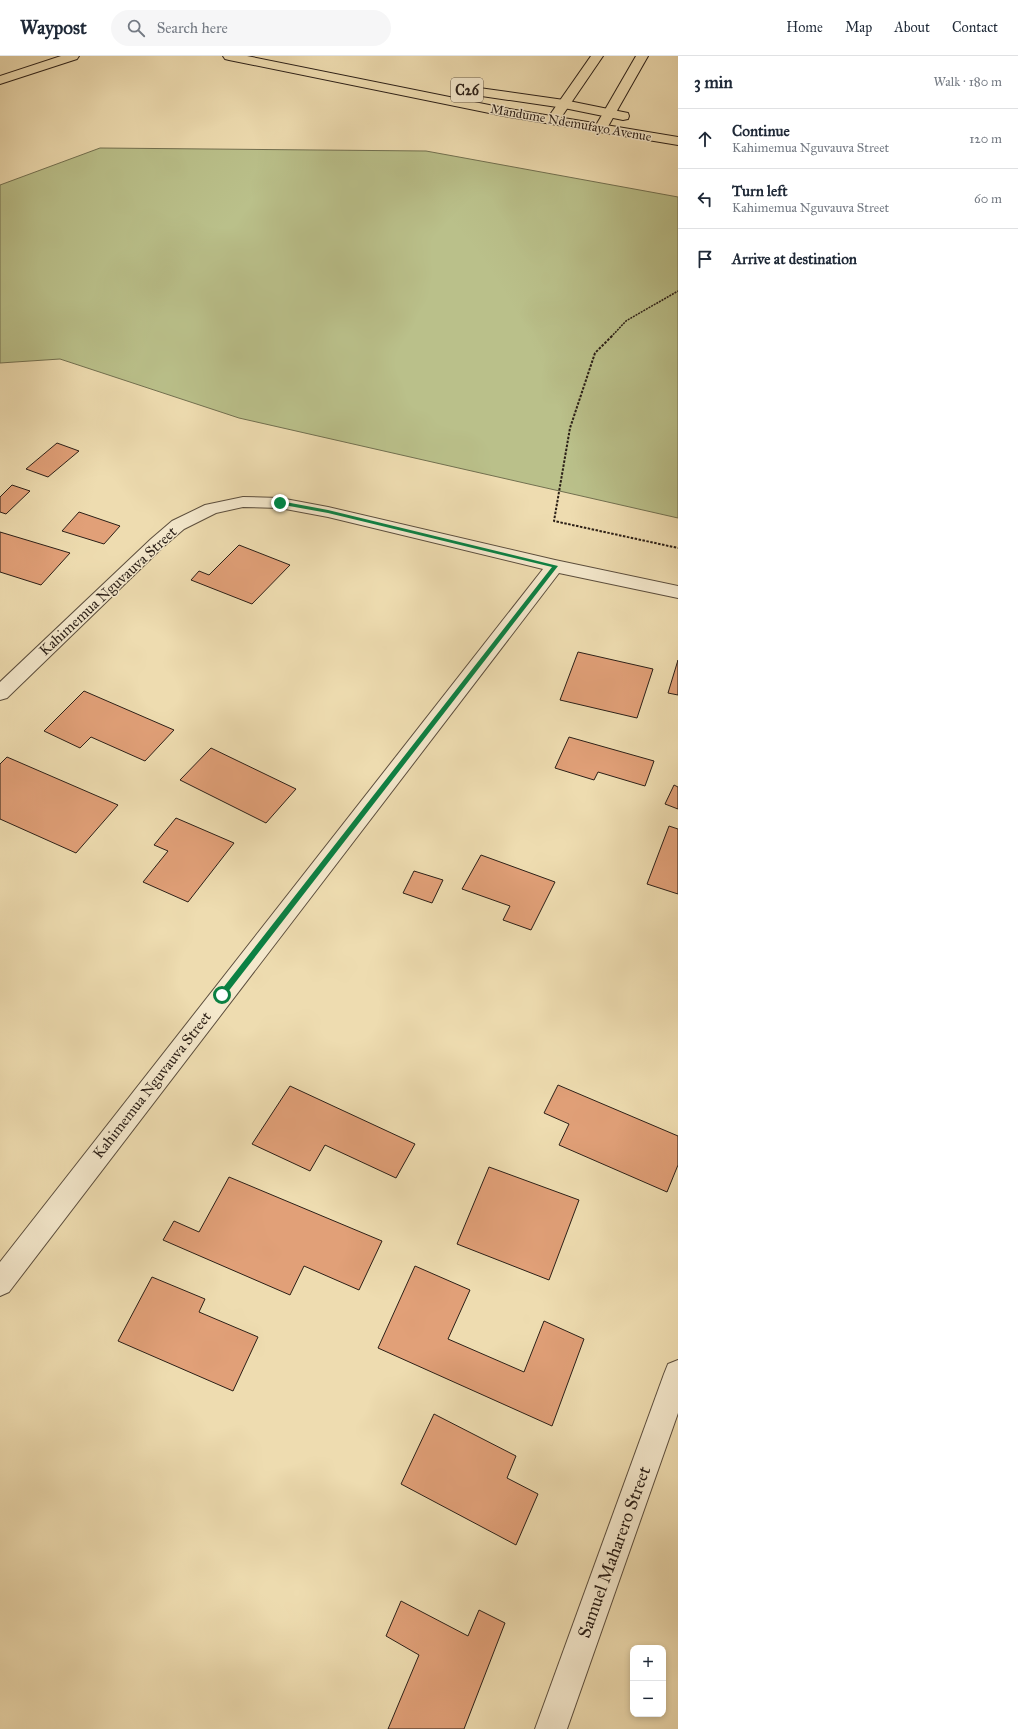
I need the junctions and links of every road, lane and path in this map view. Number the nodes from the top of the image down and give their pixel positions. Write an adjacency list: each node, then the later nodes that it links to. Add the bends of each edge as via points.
1 (73, 56): 6 (main road)
2 (229, 56): 12 (main road, Mandume Ndemufayo Avenue / C26, via 504,112)
3 (255, 56): 7 (main road)
4 (597, 56): 9 (main road)
5 (642, 56): 10 (main road)
6 (0, 80)
7 (420, 82)
8 (459, 89): 9 (main road, Mandume Ndemufayo Avenue / C26)
9 (564, 104): 10 (main road, Mandume Ndemufayo Avenue / C26); 12 (main road)
10 (608, 113): 11 (main road, Mandume Ndemufayo Avenue / C26); 13 (main road)
11 (632, 117)
12 (553, 119): 13 (main road, Mandume Ndemufayo Avenue / C26)
13 (601, 127): 14 (main road, Mandume Ndemufayo Avenue / C26)
14 (678, 141)
15 (678, 292): 16 (path, via 626,320 594,354 570,428 554,521)
16 (678, 548)
17 (555, 566): 18 (street, Kahimemua Nguvauva Street); 19 (street, Kahimemua Nguvauva Street, via 280,503 243,502 211,509 178,526 157,543); 20 (street, Kahimemua Nguvauva Street)
18 (678, 592)
19 (0, 694)
20 (0, 1283)
21 (678, 1374): 22 (street, Samuel Maharero Street)
22 (551, 1729)

